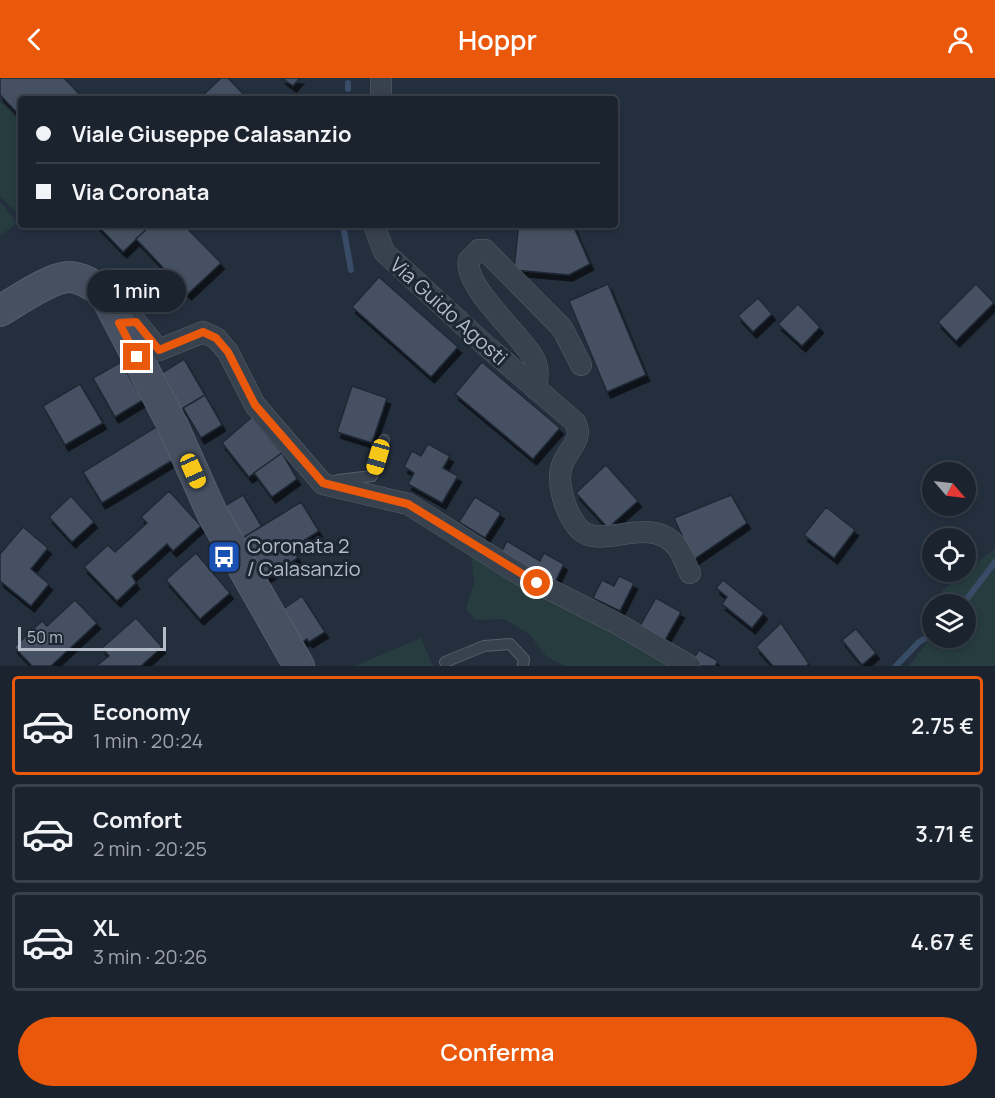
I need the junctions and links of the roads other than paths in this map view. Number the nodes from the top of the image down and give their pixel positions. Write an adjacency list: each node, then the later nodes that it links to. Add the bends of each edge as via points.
1 (381, 78): 2 (street)
2 (381, 96)
3 (375, 228): 7 (street, Via Guido Agosti, via 384,252)
4 (0, 311): 5 (street, via 69,277 87,281 104,293)
5 (119, 323): 9 (street, via 136,322 159,350 203,332 216,338 228,352 255,405); 12 (street, via 173,426 212,513)
6 (581, 365): 7 (street, Via Guido Agosti, via 562,328 485,250 479,250 470,260 470,272 491,307 533,357 538,372)
7 (536, 389): 10 (street, Via Guido Agosti, via 575,422 579,430 560,474 576,526 588,535 605,538 633,530 657,536 676,547)
8 (384, 440): 9 (lane, via 374,474 369,478)
9 (323, 483): 14 (street, via 408,504 521,575)
10 (690, 573)
11 (445, 662): 13 (lane, via 484,646 510,644 524,659)
12 (299, 666)
13 (523, 666)
14 (690, 666)

